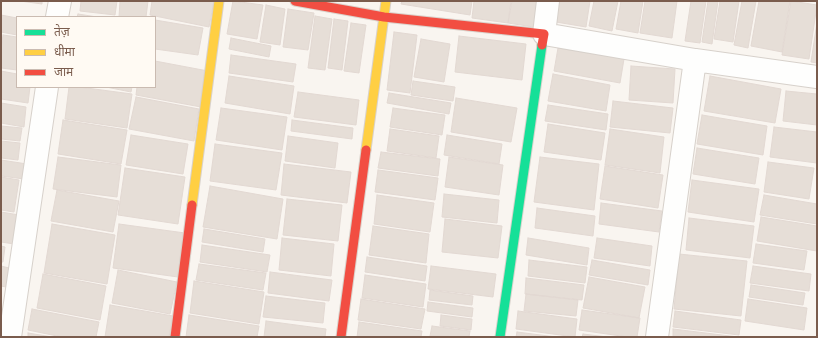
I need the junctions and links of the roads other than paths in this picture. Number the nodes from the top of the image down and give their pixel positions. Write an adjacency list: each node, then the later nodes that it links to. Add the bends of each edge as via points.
1 (60, 1): 6 (street)
2 (219, 1): 13 (street)
3 (295, 1): 7 (street)
4 (386, 1): 7 (street)
5 (548, 1): 8 (street)
6 (57, 16)
7 (384, 17): 8 (street); 14 (street)
8 (544, 34): 9 (street); 15 (street)
9 (695, 60): 10 (street); 16 (street)
10 (817, 77)
11 (47, 88): 12 (street)
12 (10, 337)
13 (176, 337)
14 (341, 337)
15 (500, 337)
16 (656, 337)

